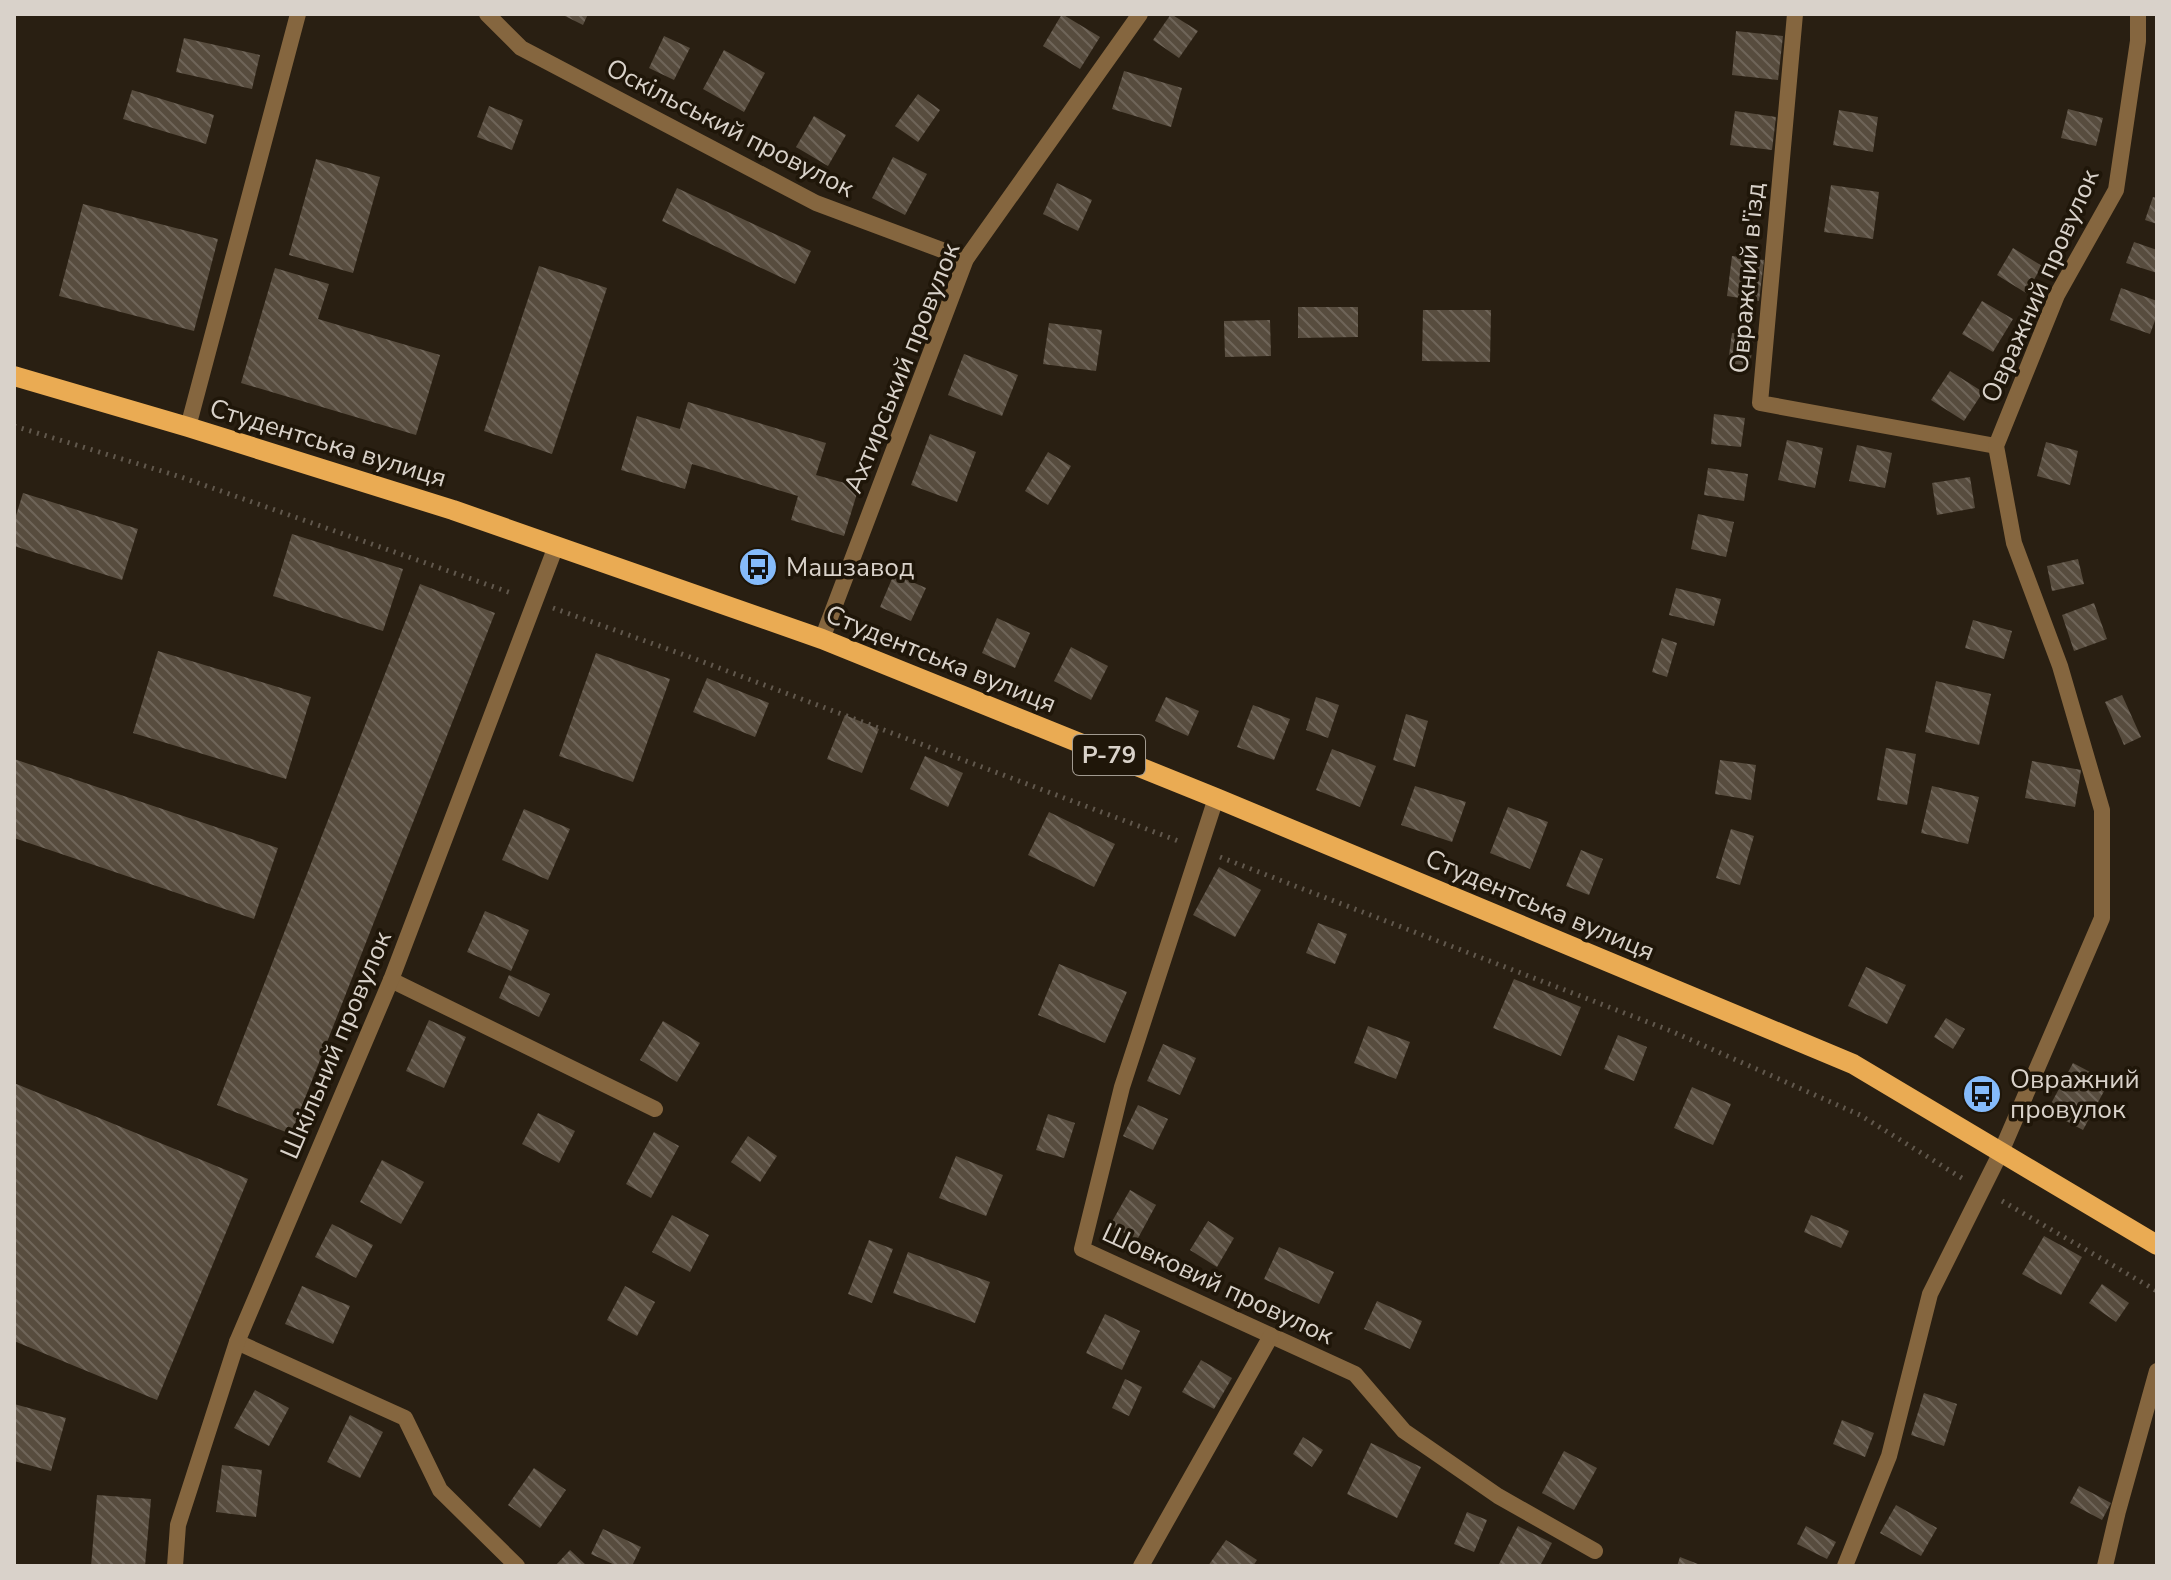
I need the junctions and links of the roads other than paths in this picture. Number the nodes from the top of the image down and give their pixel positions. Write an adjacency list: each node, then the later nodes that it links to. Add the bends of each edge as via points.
1 (298, 14): 8 (street)
2 (487, 14): 6 (street, Оскільський провулок, via 521,48 816,203)
3 (1140, 14): 6 (street, Ахтирський провулок)
4 (1795, 14): 9 (street, Овражний в'їзд, via 1760,403)
5 (2138, 14): 9 (street, Овражний провулок, via 2116,190 2057,295)
6 (966, 259): 11 (street, Ахтирський провулок)
7 (14, 376): 8 (main road, Студентська вулиця / Р-79)
8 (188, 427): 10 (main road, Студентська вулиця / Р-79)
9 (1996, 446): 15 (street, via 2014,543 2060,666 2102,810 2102,918)
10 (556, 546): 11 (main road, Студентська вулиця / Р-79); 13 (street, Шкільний провулок)
11 (822, 639): 12 (main road, Студентська вулиця / Р-79)
12 (1216, 798): 15 (main road, Студентська вулиця / Р-79, via 1853,1064); 17 (street, Шовковий провулок, via 1122,1087 1082,1249)
13 (391, 980): 14 (street); 18 (street, Шкільний провулок)
14 (655, 1109)
15 (2001, 1152): 16 (main road, Студентська вулиця / Р-79); 24 (street, via 1930,1294 1889,1456)
16 (2157, 1245)
17 (1271, 1336): 20 (street, Шовковий провулок, via 1355,1374 1404,1431 1498,1496); 23 (street)
18 (237, 1342): 21 (street, Шкільний провулок, via 178,1525); 22 (street, via 405,1418 440,1490)
19 (2157, 1371): 25 (street)
20 (1595, 1551)
21 (175, 1566)
22 (517, 1566)
23 (1141, 1566)
24 (1845, 1566)
25 (2105, 1566)

